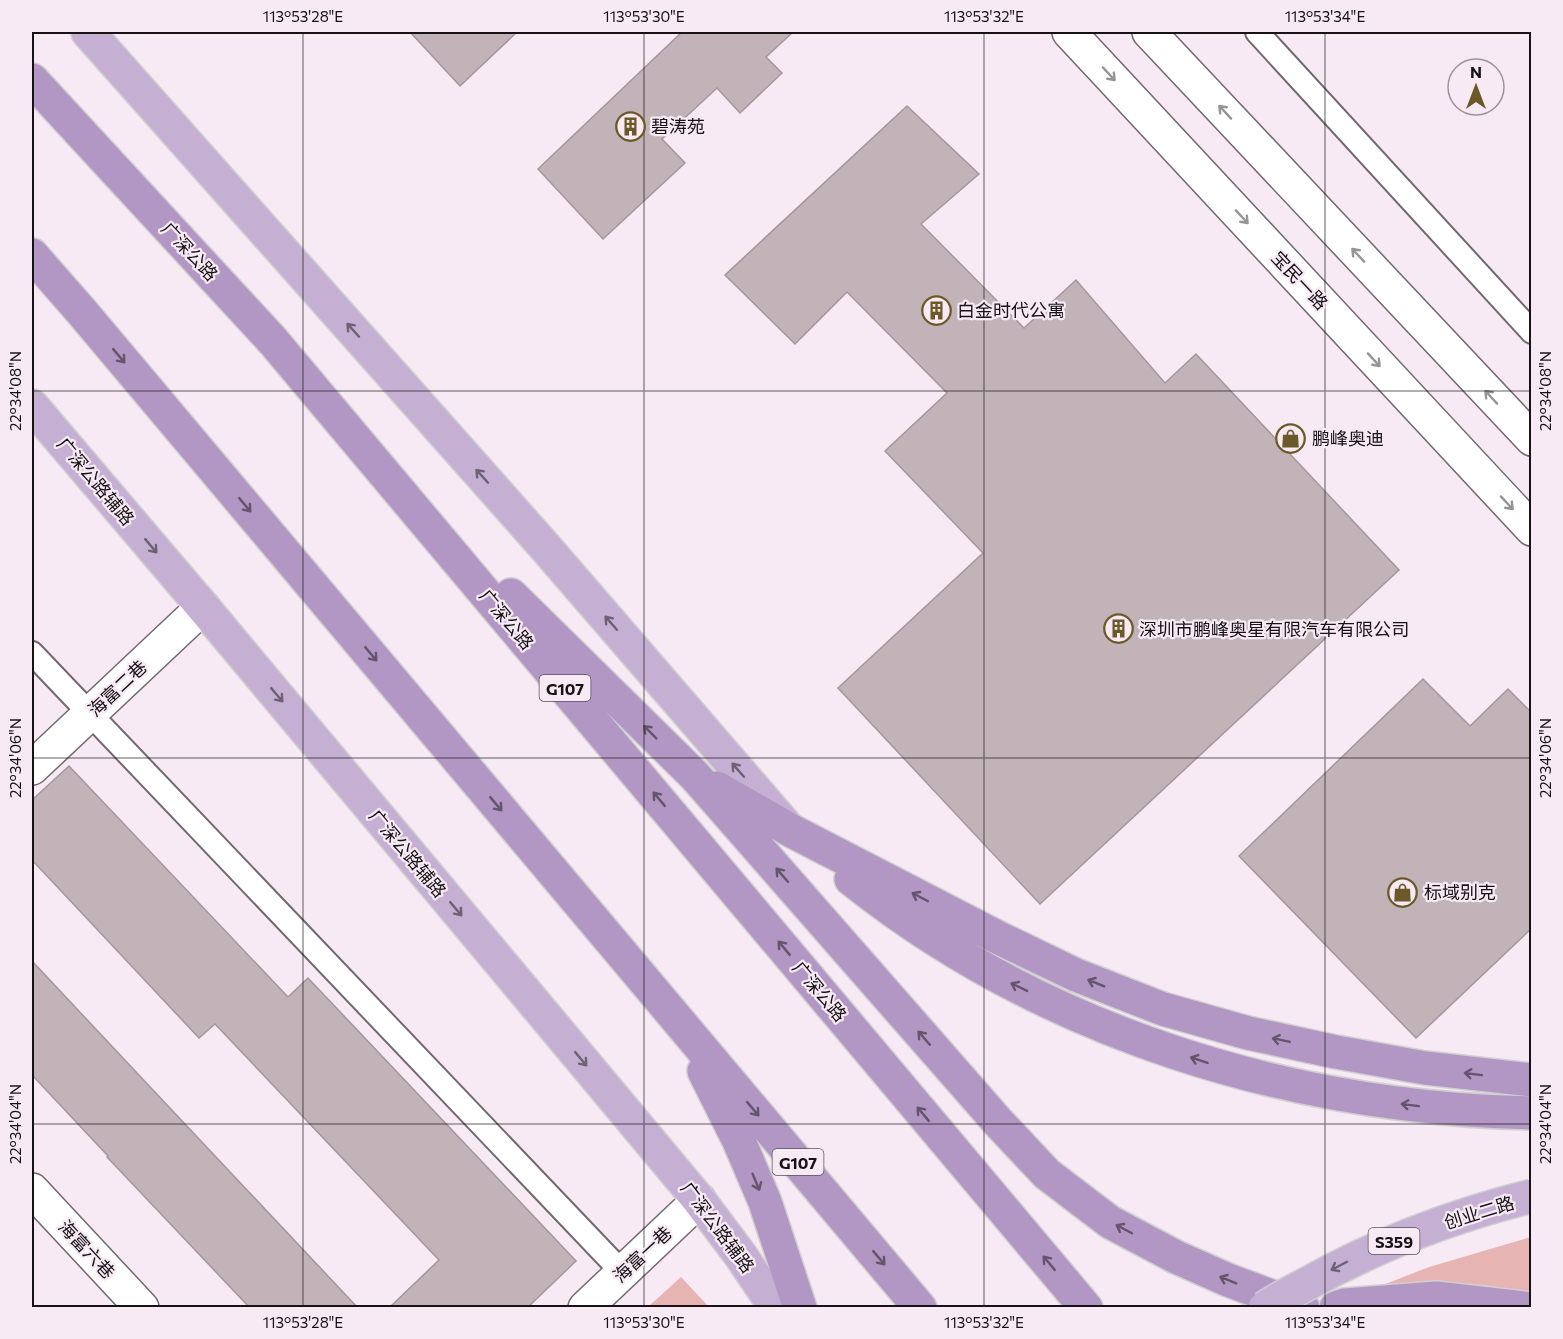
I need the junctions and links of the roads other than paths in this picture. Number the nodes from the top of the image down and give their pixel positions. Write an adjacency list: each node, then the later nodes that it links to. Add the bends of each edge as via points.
1 (88, 32): 19 (main road, one-way to 1, via 546,548)
2 (1069, 32): 13 (main road, 宝民一路, one-way to 13)
3 (1149, 32): 11 (main road, one-way to 3)
4 (1257, 32): 9 (lane)
5 (32, 80): 12 (highway, 广深公路 / G107, via 273,341)
6 (32, 255): 8 (highway, G107)
7 (32, 278): 8 (highway)
8 (82, 312): 20 (highway, G107, one-way to 20)
9 (1532, 332)
10 (32, 406): 14 (main road, 广深公路辅路, one-way to 14)
11 (1532, 440)
12 (365, 450): 18 (highway, one-way to 12); 32 (highway, 广深公路 / G107, one-way to 12)
13 (1532, 529)
14 (203, 607): 16 (main road, 海富二巷); 25 (main road, 广深公路辅路, one-way to 25)
15 (32, 653): 16 (lane)
16 (90, 714): 17 (main road, 海富二巷); 26 (lane)
17 (32, 768)
18 (695, 776): 19 (highway); 34 (highway, one-way to 18, via 1176,1257 1110,1222 1047,1174)
19 (790, 830): 21 (highway, one-way to 19, via 1425,1068 1336,1052 1163,1009 1076,975 1007,942); 22 (highway, one-way to 19, via 1341,1095 1211,1064 1139,1040 1071,1013 964,958 866,891)
20 (675, 1016): 30 (highway, one-way to 30, via 739,1141 765,1202); 31 (highway, G107, one-way to 31)
21 (1532, 1080)
22 (1532, 1113)
23 (32, 1190): 27 (main road, 海富六巷)
24 (1532, 1196): 33 (main road, 创业二路 / S359, one-way to 33, bridge, via 1417,1231 1344,1263)
25 (699, 1200): 26 (main road, 海富一巷); 29 (main road, 广深公路辅路)
26 (622, 1272): 28 (main road, 海富一巷)
27 (142, 1308)
28 (585, 1308)
29 (776, 1308)
30 (800, 1308)
31 (920, 1308)
32 (1086, 1308)
33 (1265, 1308)
34 (1303, 1308)
35 (1336, 1308): 36 (highway, via 1436,1298)
36 (1524, 1308)

